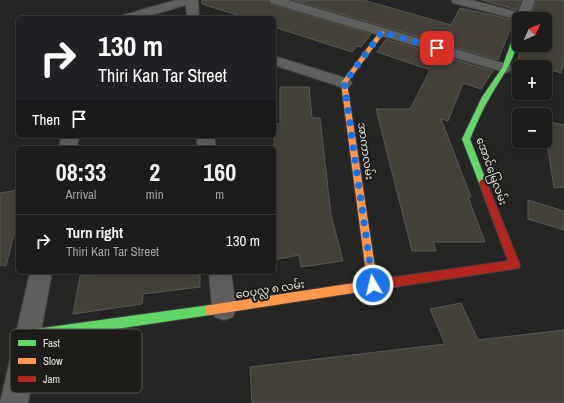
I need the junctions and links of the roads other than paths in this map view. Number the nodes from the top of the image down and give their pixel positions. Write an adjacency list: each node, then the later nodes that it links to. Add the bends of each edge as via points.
1 (189, 0): 7 (street)
2 (192, 0): 8 (street)
3 (275, 0): 10 (street)
4 (457, 0): 9 (street)
5 (529, 0): 6 (street)
6 (525, 12)
7 (135, 16)
8 (193, 16)
9 (512, 19)
10 (382, 32): 13 (street); 14 (street)
11 (512, 49): 13 (street)
12 (276, 61): 14 (street)
13 (505, 68): 15 (street, အောင်မြေလမ်း, via 486,97 466,139)
14 (344, 83): 18 (street, အာကာလမ်း)
15 (515, 265): 18 (street, ဝေပုလ္လ ၈ လမ်း)
16 (42, 274): 20 (street)
17 (220, 274): 19 (street)
18 (373, 285): 19 (street, ဝေပုလ္လ ၈ လမ်း)
19 (224, 308): 21 (street, ဝေပုလ္လ ၈ လမ်း)
20 (30, 329)
21 (77, 329)
22 (16, 393): 23 (street)
23 (14, 403)

